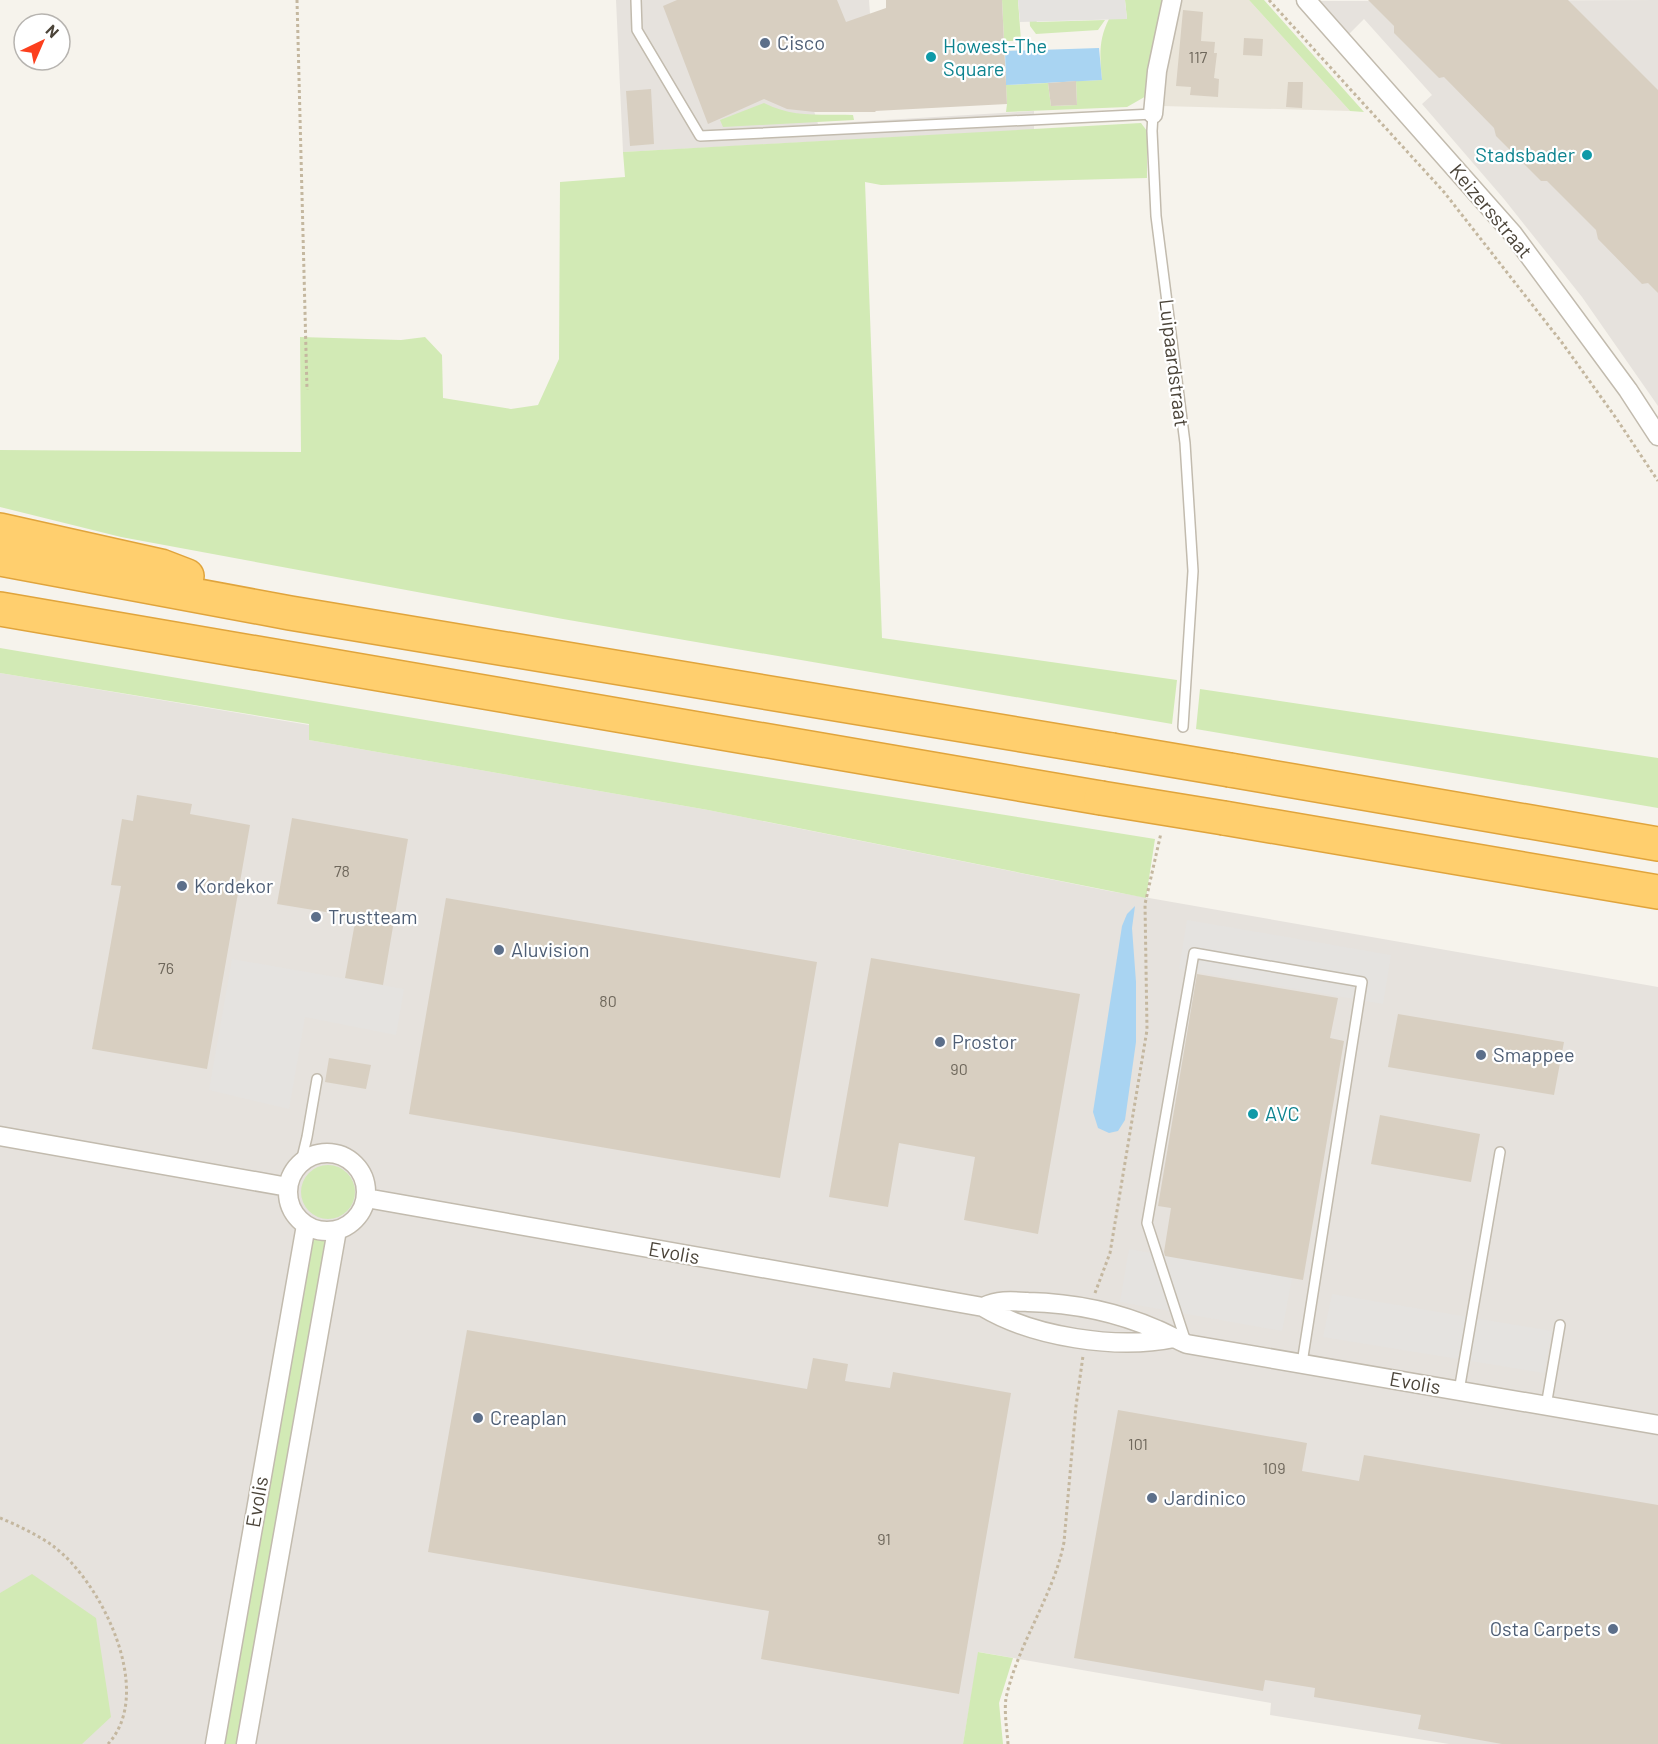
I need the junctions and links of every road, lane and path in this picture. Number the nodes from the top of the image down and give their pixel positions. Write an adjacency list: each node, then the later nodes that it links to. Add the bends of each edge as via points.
1 (297, 0): 7 (path)
2 (636, 0): 6 (lane, via 637,30 700,136)
3 (1172, 0): 6 (street, Luipaardstraat, via 1157,71)
4 (1269, 0): 9 (path, via 1444,192 1563,344)
5 (1306, 0): 8 (street, Keizersstraat, via 1513,234)
6 (1153, 114): 14 (lane, Luipaardstraat, via 1156,216 1185,443 1193,571)
7 (307, 390)
8 (1658, 436)
9 (1658, 481)
10 (0, 530): 13 (highway, via 161,566)
11 (0, 559): 13 (highway)
12 (9, 612): 16 (highway, bridge)
13 (290, 614): 15 (highway, bridge)
14 (1183, 727)
15 (1658, 844)
16 (1658, 892)
17 (317, 1079): 20 (lane)
18 (0, 1136): 21 (street)
19 (1500, 1152): 29 (lane)
20 (301, 1162): 21 (street, via 293,1170); 22 (street, via 329,1152 349,1159 363,1174)
21 (288, 1187): 23 (street, via 294,1214)
22 (366, 1198): 24 (street, via 354,1221); 25 (street, Evolis)
23 (306, 1225): 24 (street, via 322,1231); 34 (street, Evolis)
24 (337, 1230): 35 (street, Evolis)
25 (983, 1307): 27 (street, Evolis, via 1048,1332 1085,1340); 27 (street, Evolis, via 996,1301 1054,1302 1090,1308 1159,1330)
26 (1560, 1325): 30 (lane)
27 (1180, 1341): 28 (street, Evolis); 28 (lane, via 1147,1223 1194,953 1362,982)
28 (1302, 1363): 29 (street, Evolis)
29 (1459, 1391): 30 (street, Evolis)
30 (1546, 1406): 31 (street, Evolis)
31 (1658, 1425)
32 (0, 1518): 33 (path, via 53,1546 75,1568 104,1610 123,1659 128,1688 120,1728)
33 (108, 1744)
34 (215, 1744)
35 (246, 1744)

